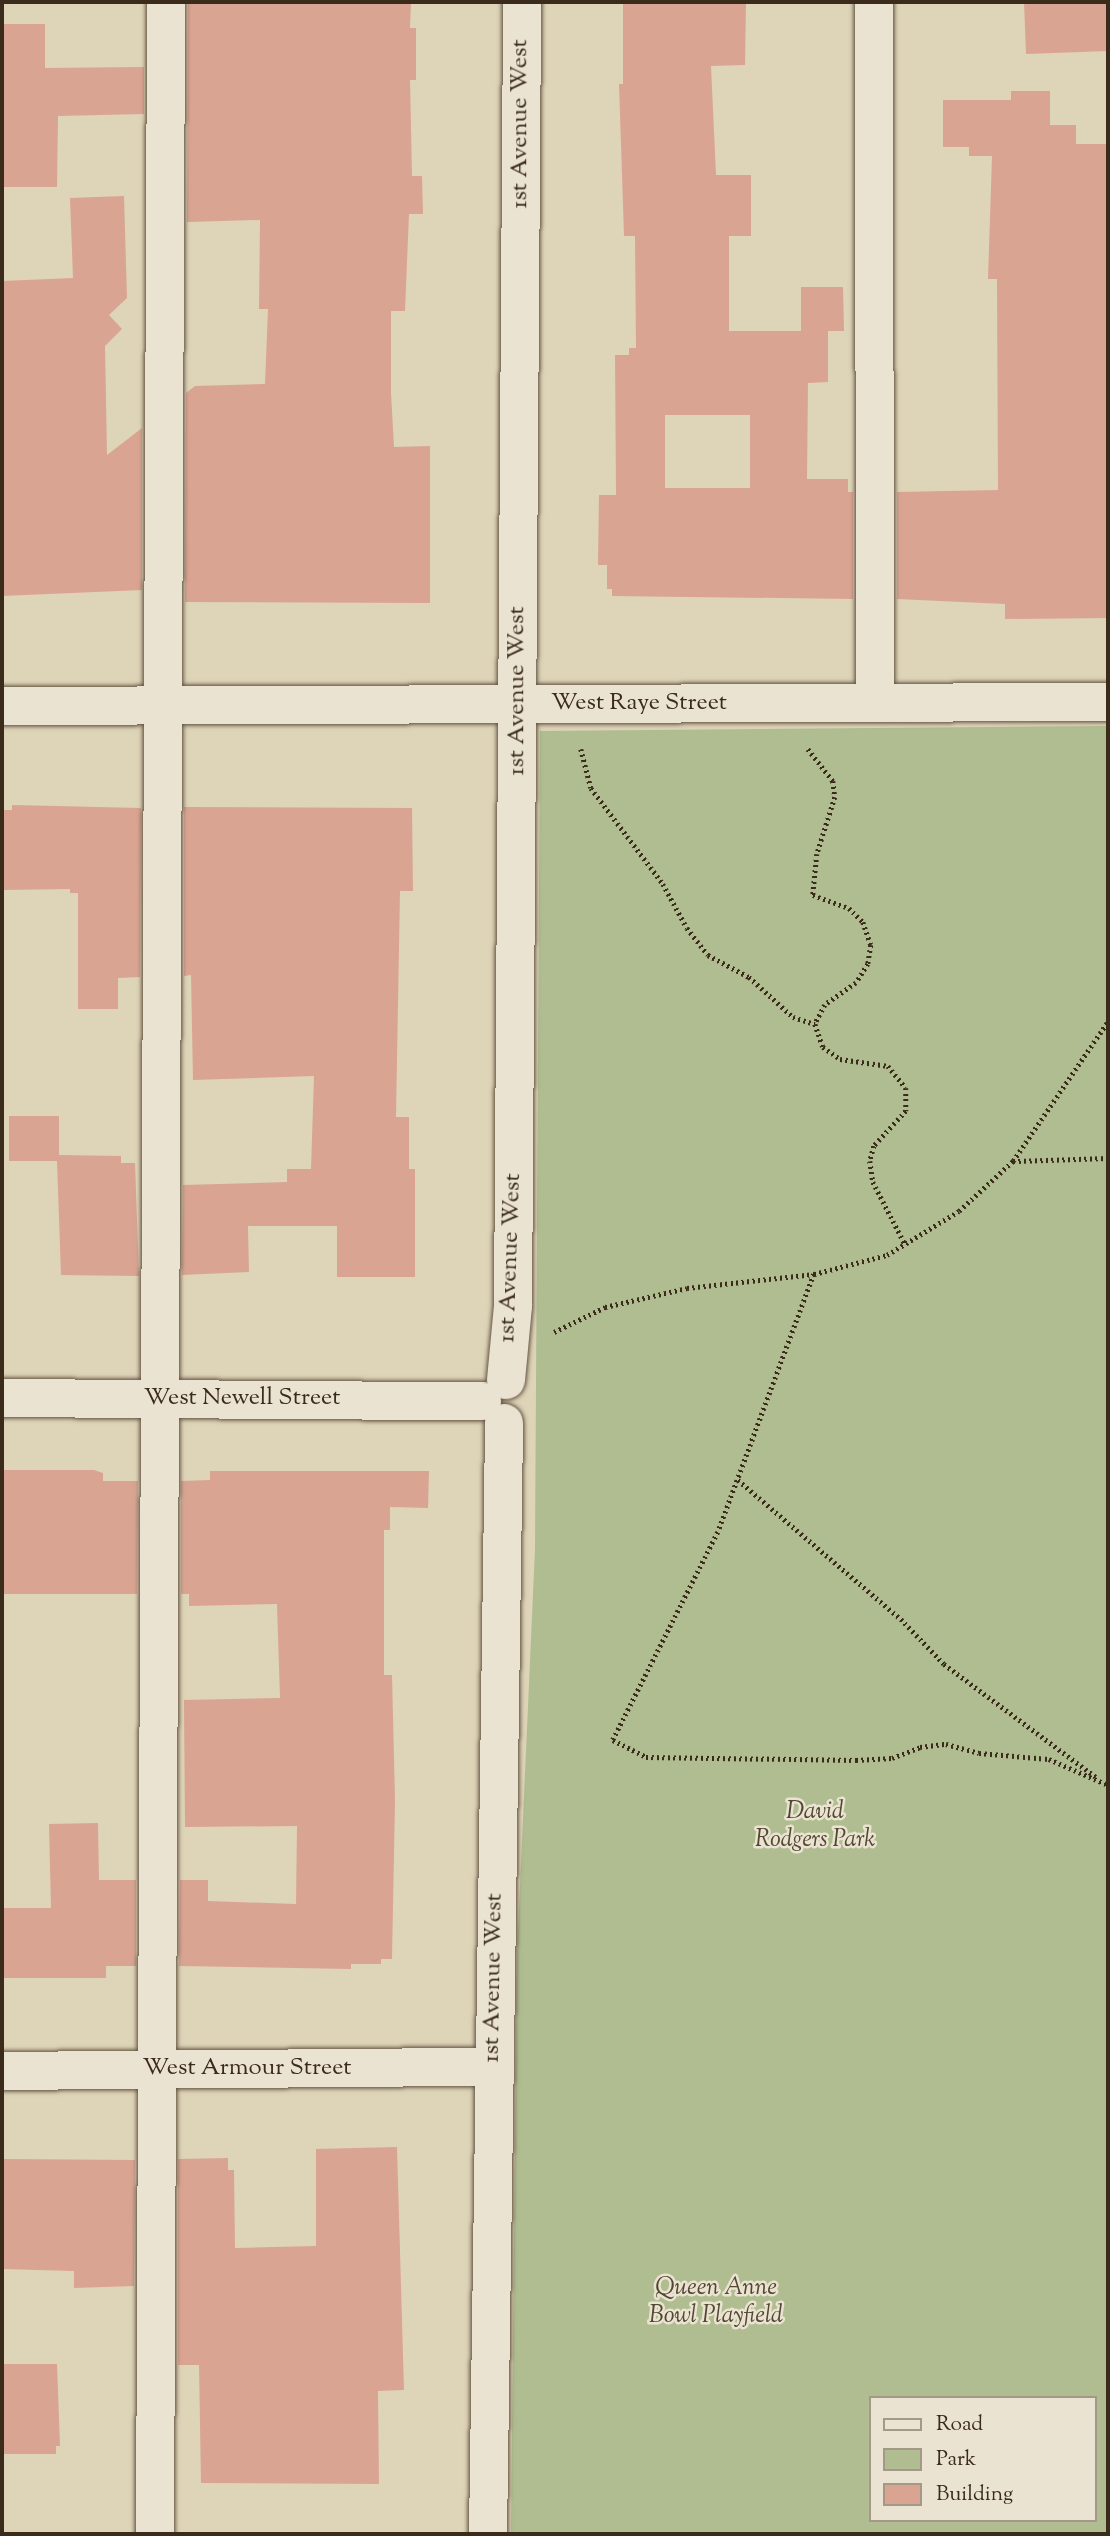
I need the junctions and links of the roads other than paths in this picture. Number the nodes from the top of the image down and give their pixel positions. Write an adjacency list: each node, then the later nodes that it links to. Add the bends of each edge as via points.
1 (166, 2): 8 (street)
2 (522, 2): 6 (street, 1st Avenue West)
3 (874, 2): 5 (street)
4 (1108, 702): 5 (street, West Raye Street)
5 (875, 703): 6 (street, West Raye Street)
6 (519, 705): 8 (street, West Raye Street); 11 (street, 1st Avenue West, via 513,1306)
7 (2, 706): 8 (street, West Raye Street)
8 (163, 708): 10 (street)
9 (2, 1398): 10 (street, West Newell Street)
10 (157, 1398): 11 (street, West Newell Street); 13 (street)
11 (497, 1401): 12 (street, 1st Avenue West)
12 (493, 2067): 13 (street, West Armour Street); 16 (street, 1st Avenue West)
13 (156, 2070): 14 (street, West Armour Street); 15 (street)
14 (2, 2071)
15 (155, 2534)
16 (488, 2534)

